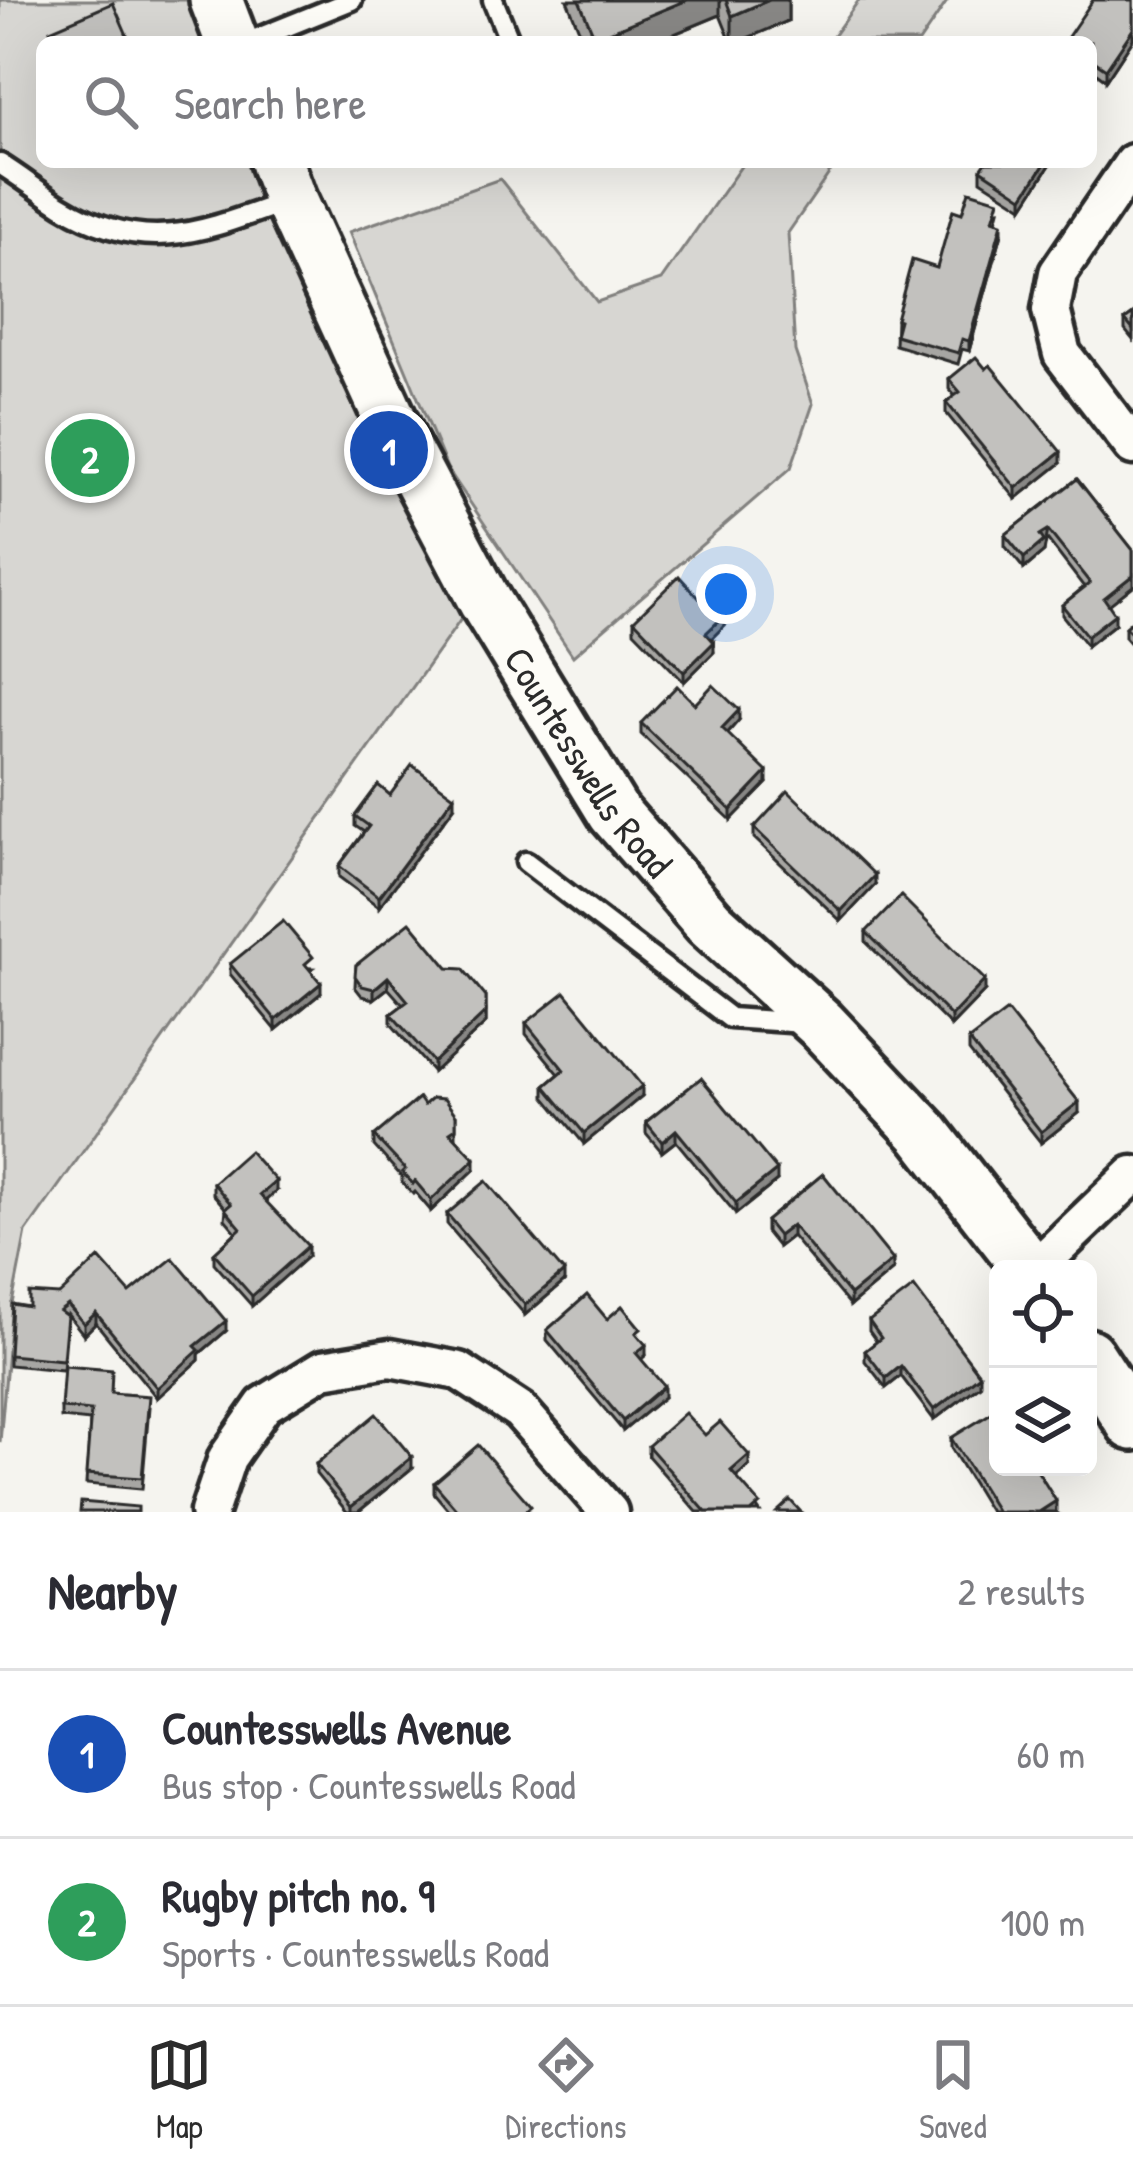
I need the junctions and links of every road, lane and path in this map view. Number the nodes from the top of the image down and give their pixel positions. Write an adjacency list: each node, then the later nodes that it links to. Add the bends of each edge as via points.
1 (216, 0): 4 (street)
2 (352, 0): 5 (lane)
3 (493, 0): 6 (lane)
4 (230, 36)
5 (263, 36)
6 (508, 36)
7 (1133, 163): 10 (street, via 1058,272 1051,310 1062,355)
8 (0, 164): 9 (lane, via 113,230 166,237 211,228)
9 (283, 181): 12 (street, Countesswells Road, via 401,443 485,602 614,813 709,922)
10 (1133, 446)
11 (526, 862): 12 (lane, via 730,1018)
12 (821, 1024): 14 (street, Countesswells Road, via 924,1132)
13 (1133, 1175): 15 (street)
14 (1025, 1260)
15 (1042, 1260)
16 (1096, 1368): 17 (street)
17 (1133, 1424)
18 (208, 1512): 19 (street, via 227,1458 264,1406 323,1369 390,1358 459,1372 520,1411)
19 (609, 1512)

